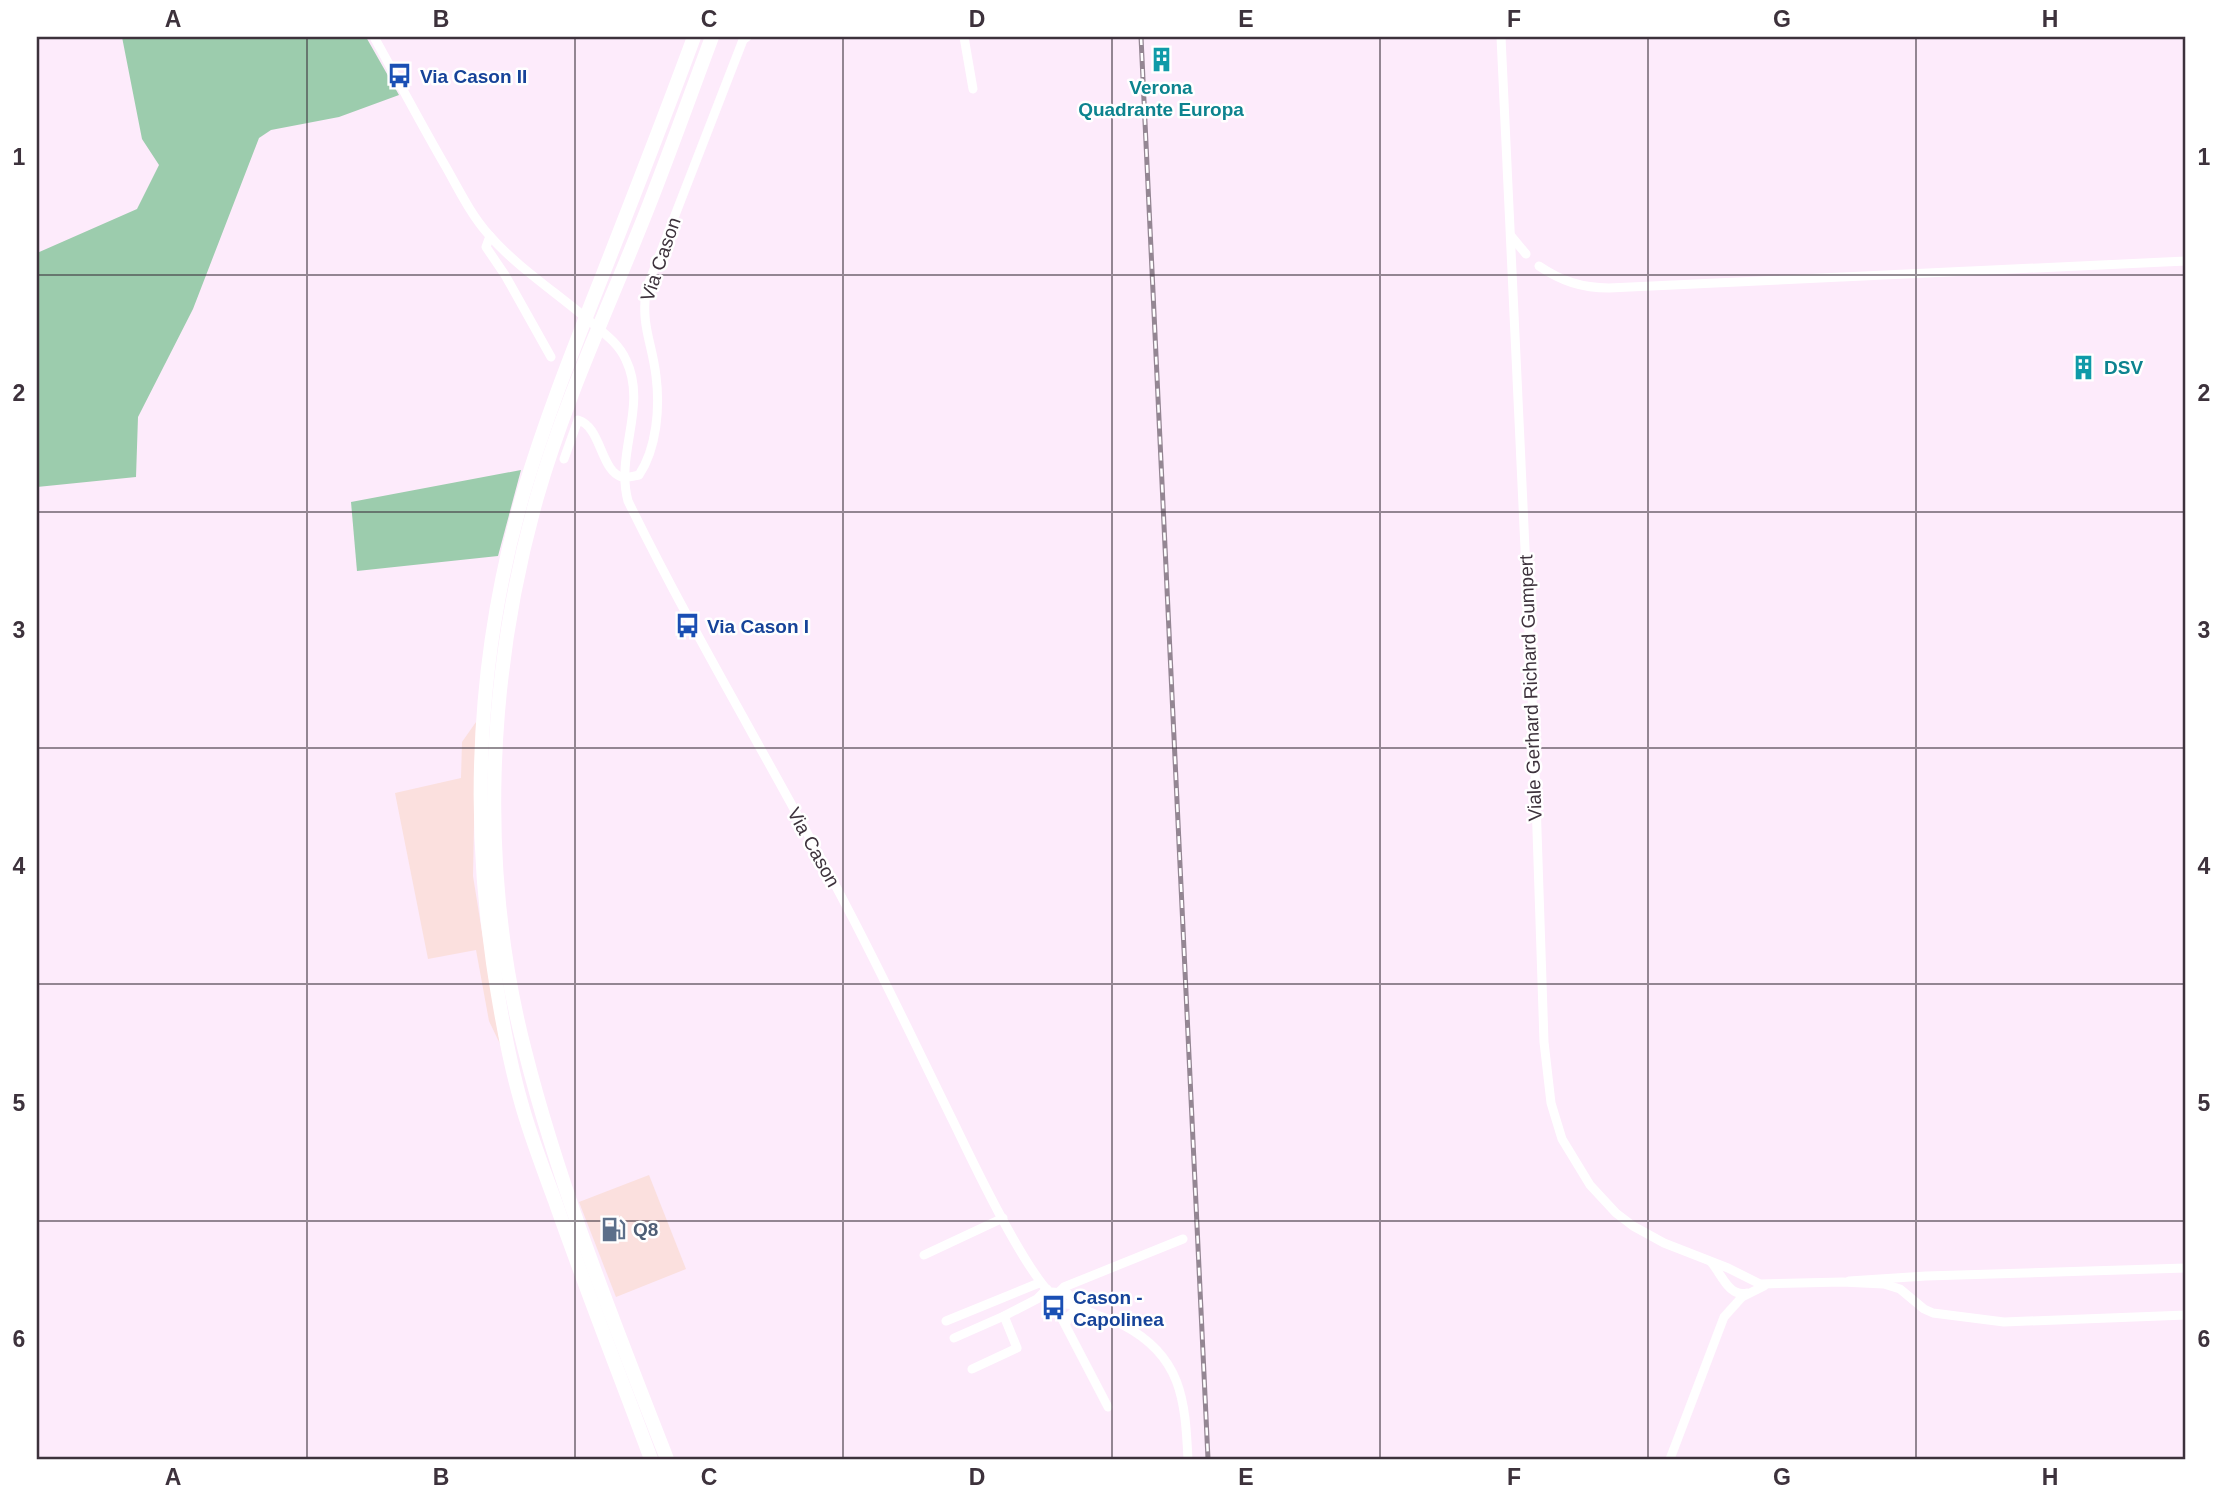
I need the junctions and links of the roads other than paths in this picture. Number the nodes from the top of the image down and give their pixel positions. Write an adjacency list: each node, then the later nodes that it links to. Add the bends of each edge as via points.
1 (374, 37): 8 (street, Via Cason, via 466,202)
2 (694, 37): 34 (highway, via 568,362 524,490 499,592 481,736 487,918 520,1101)
3 (712, 37): 35 (highway, via 581,369 538,495 508,635 497,718 495,786 502,922 524,1047 557,1166)
4 (747, 37): 15 (street, Via Cason, via 646,290 645,332 658,398 655,426 647,463 639,475)
5 (964, 37): 7 (street)
6 (1501, 37): 9 (street, Viale Gerhard Richard Gumpert)
7 (973, 89)
8 (490, 236): 13 (street, Via Cason, via 488,252); 15 (street, Via Cason, via 611,340 626,360 635,394)
9 (1511, 236): 10 (street); 20 (street, Viale Gerhard Richard Gumpert, via 1544,1042 1551,1103 1574,1162 1604,1201 1649,1236)
10 (1526, 254)
11 (2186, 261): 12 (street, via 1609,288 1569,283)
12 (1539, 265)
13 (551, 357)
14 (564, 459): 15 (street, Via Cason, via 575,425 583,421 614,473)
15 (623, 478): 16 (street, Via Cason, via 638,522 851,914)
16 (1003, 1218): 18 (street); 23 (street, Via Cason)
17 (1183, 1239): 23 (street)
18 (924, 1255)
19 (2186, 1268): 21 (street)
20 (1723, 1269): 22 (street); 24 (street, via 1734,1293)
21 (1842, 1283): 22 (street); 27 (street, via 1892,1286 1933,1312 2004,1322)
22 (1770, 1285): 24 (street)
23 (1049, 1289): 25 (street, Via Cason); 26 (street, Via Cason, via 1067,1293); 28 (street); 29 (street); 30 (street, Via Cason)
24 (1748, 1293): 37 (street, via 1730,1308 1717,1330)
25 (1063, 1304): 26 (street, Via Cason); 30 (street, Via Cason)
26 (1078, 1305): 30 (street); 36 (street, Via Cason, via 1137,1333 1169,1364 1185,1408)
27 (2186, 1315)
28 (1004, 1316): 31 (street); 32 (street, via 1017,1348)
29 (946, 1321)
30 (1066, 1323): 33 (street, Via Cason)
31 (954, 1338)
32 (972, 1369)
33 (1108, 1407)
34 (651, 1459)
35 (667, 1459)
36 (1188, 1459)
37 (1670, 1459)

